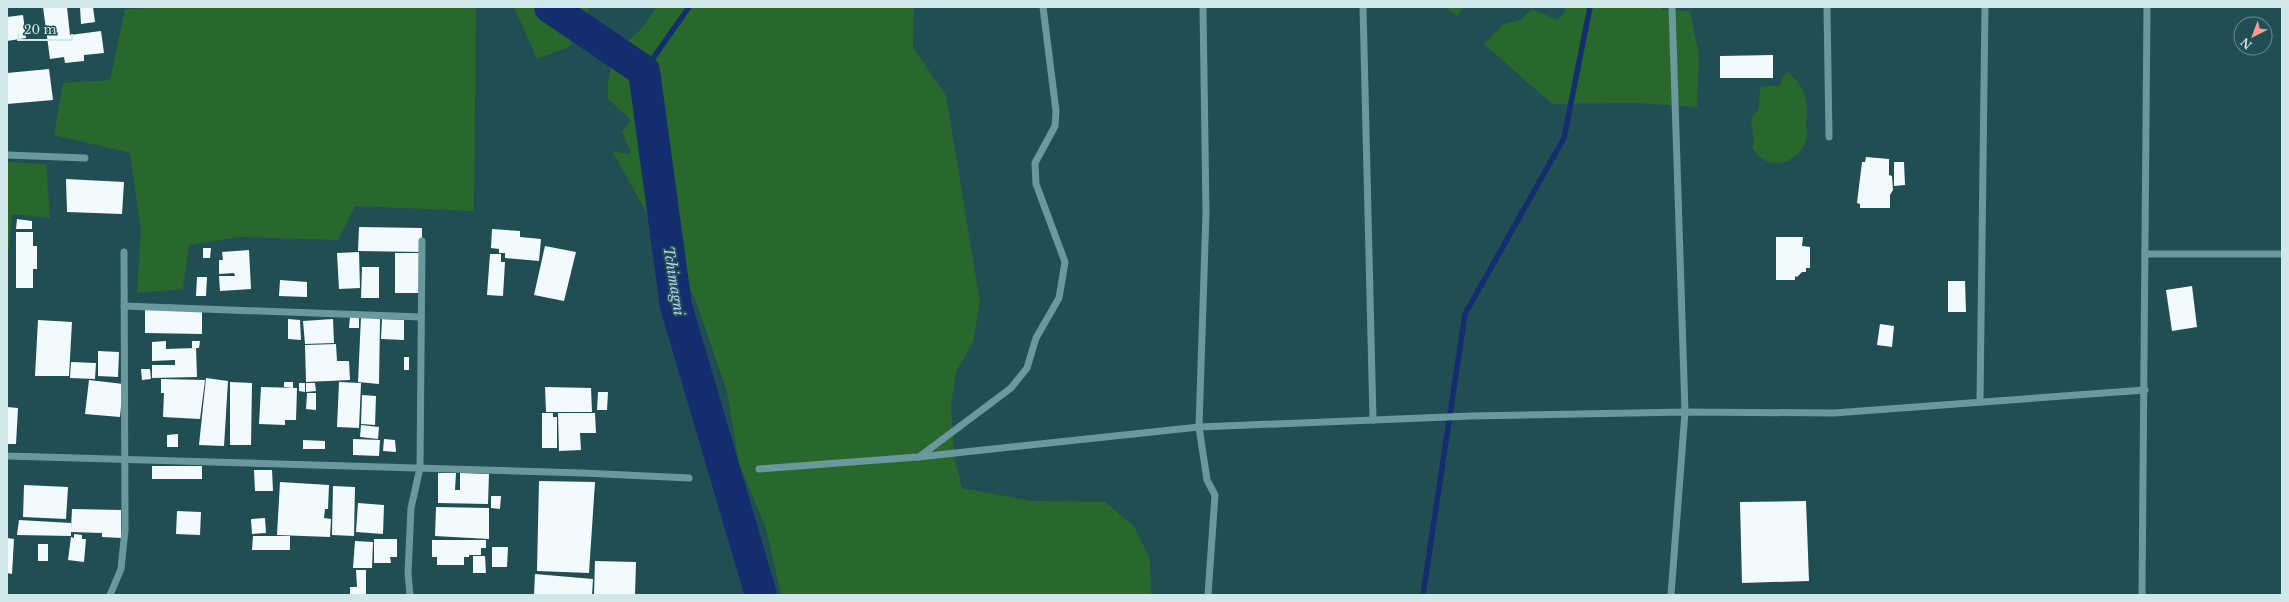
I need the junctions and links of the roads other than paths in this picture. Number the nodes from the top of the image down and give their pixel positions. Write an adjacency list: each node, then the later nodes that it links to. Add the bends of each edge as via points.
1 (1043, 7): 23 (street, via 1056,112 1055,126 1035,163 1036,184 1065,262 1059,298 1036,338 1027,368 1011,388)
2 (1202, 7): 21 (street, via 1206,213)
3 (1362, 7): 20 (street)
4 (1672, 7): 19 (street)
5 (1827, 7): 8 (street)
6 (1985, 7): 18 (street)
7 (2147, 7): 13 (street)
8 (1829, 137)
9 (7, 155): 10 (street)
10 (85, 158)
11 (422, 241): 16 (street)
12 (124, 252): 15 (street)
13 (2145, 254): 14 (street); 17 (street)
14 (2282, 254)
15 (124, 306): 16 (street); 24 (street)
16 (422, 317): 25 (street)
17 (2145, 390): 18 (street); 32 (street)
18 (1980, 402): 19 (street, via 1834,412)
19 (1686, 412): 20 (street); 31 (street)
20 (1373, 420): 21 (street)
21 (1199, 427): 23 (street); 30 (street, via 1207,480 1216,495)
22 (7, 456): 24 (street)
23 (918, 457): 26 (street)
24 (126, 460): 25 (street); 28 (street, via 125,530 121,569)
25 (420, 468): 27 (street); 29 (street, via 411,508 408,573)
26 (759, 469)
27 (689, 478)
28 (110, 595)
29 (410, 595)
30 (1208, 595)
31 (1671, 595)
32 (2142, 595)

